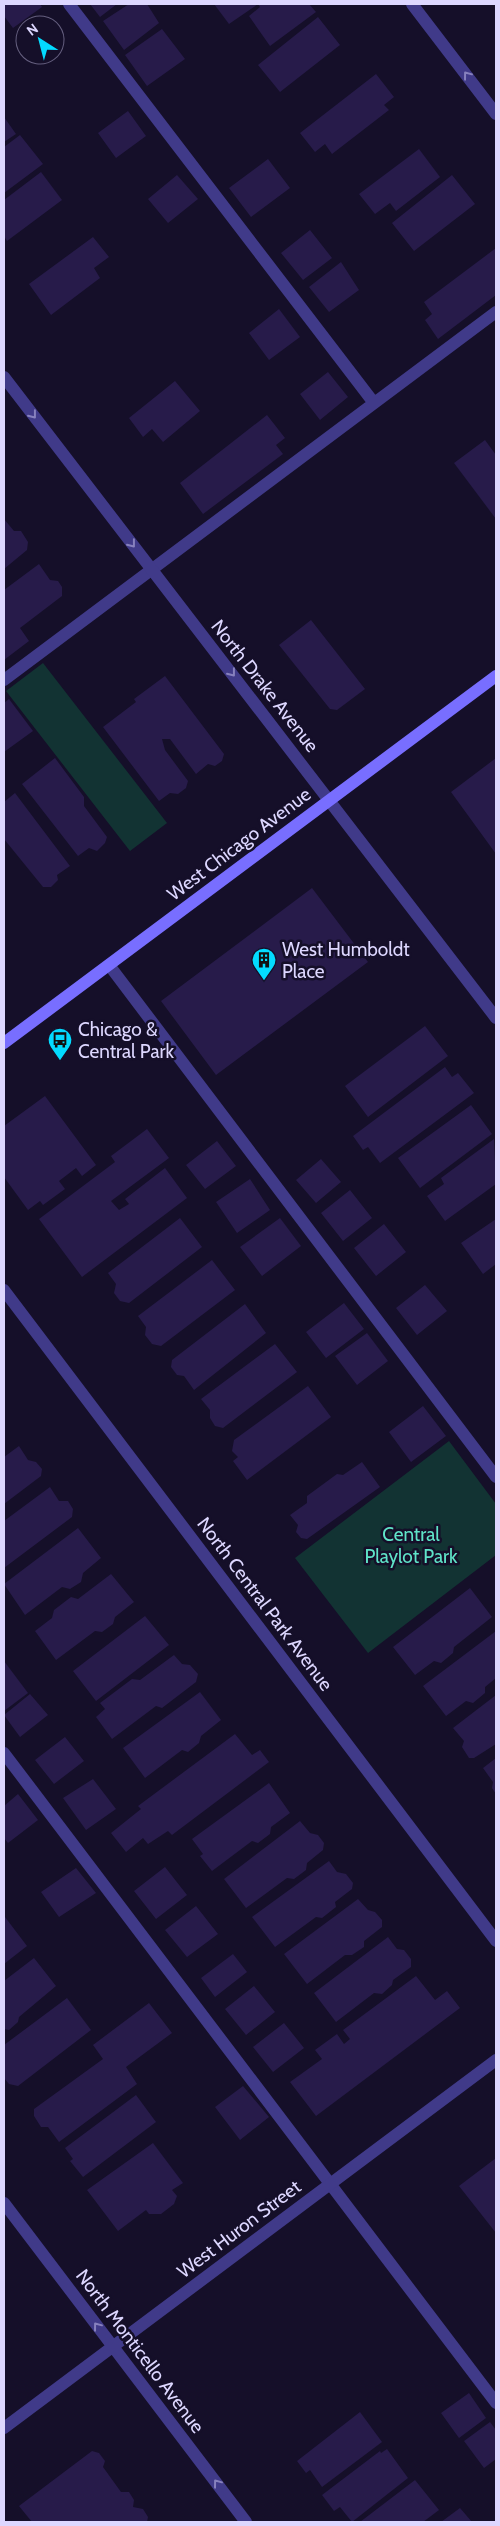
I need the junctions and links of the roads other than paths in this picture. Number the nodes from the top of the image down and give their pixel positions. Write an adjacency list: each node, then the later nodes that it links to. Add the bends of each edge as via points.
1 (69, 4): 6 (street)
2 (412, 4): 3 (street, one-way to 2)
3 (496, 114)
4 (496, 312): 6 (street)
5 (4, 377): 7 (street, North Drake Avenue, one-way to 7)
6 (374, 403): 7 (street)
7 (152, 569): 9 (street); 10 (street, North Drake Avenue, one-way to 10)
8 (496, 676): 10 (main road, West Chicago Avenue)
9 (4, 680)
10 (329, 800): 11 (main road, West Chicago Avenue); 12 (street, North Drake Avenue)
11 (109, 965): 13 (main road, West Chicago Avenue); 15 (street)
12 (496, 1018)
13 (4, 1043)
14 (4, 1290): 17 (street, North Central Park Avenue)
15 (496, 1477)
16 (4, 1753): 19 (street)
17 (496, 1941)
18 (496, 2060): 19 (street, West Huron Street)
19 (330, 2184): 21 (street, West Huron Street); 22 (street)
20 (4, 2203): 21 (street, North Monticello Avenue, one-way to 20)
21 (113, 2347): 23 (street, West Huron Street); 24 (street, North Monticello Avenue, one-way to 21)
22 (496, 2403)
23 (4, 2428)
24 (246, 2522)

